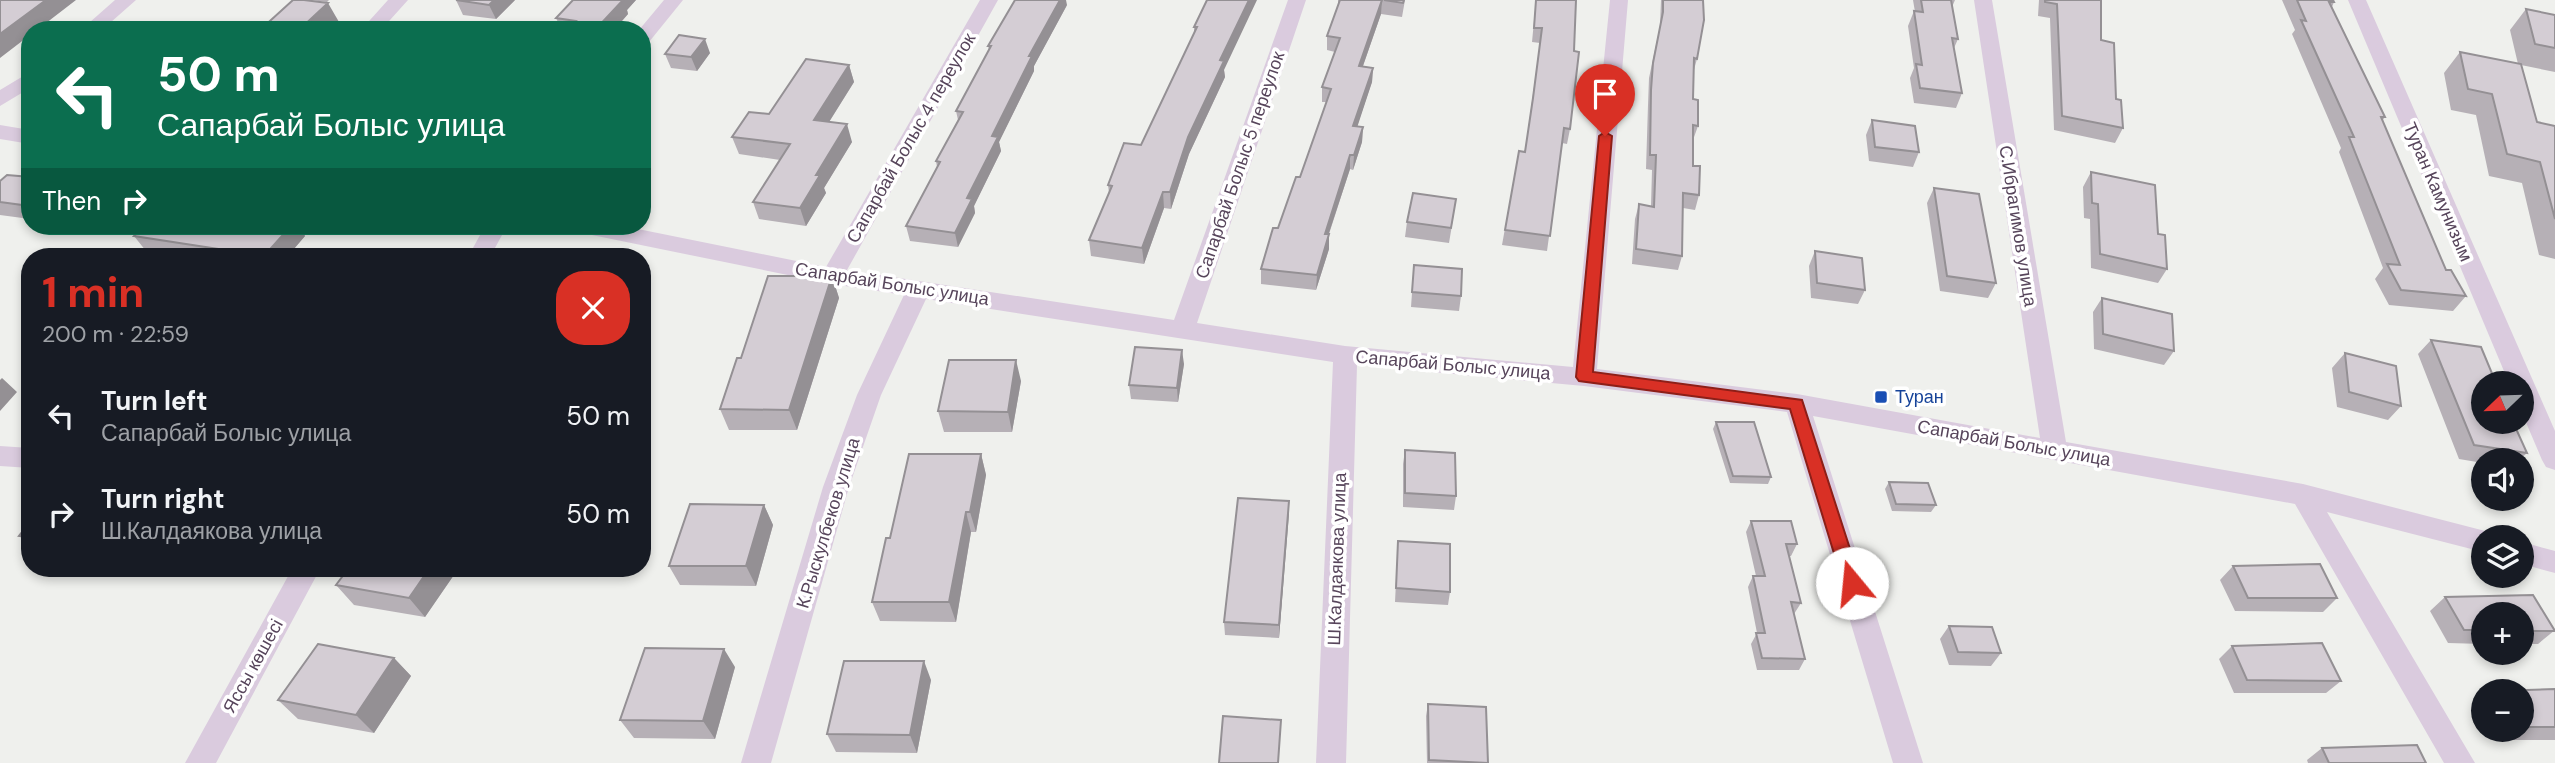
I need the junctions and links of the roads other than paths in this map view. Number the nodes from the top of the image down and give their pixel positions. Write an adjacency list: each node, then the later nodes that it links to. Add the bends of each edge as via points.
1 (127, 0): 9 (street)
2 (400, 0): 10 (street)
3 (674, 0): 11 (street)
4 (989, 0): 17 (street, Сапарбай Болыс 4 переулок)
5 (1297, 0): 19 (street, Сапарбай Болыс 5 переулок)
6 (1619, 0): 22 (street)
7 (1983, 0): 25 (street, С.Ибрагимов улица)
8 (2357, 0): 21 (street, Туран Камунизым)
9 (101, 21)
10 (379, 21)
11 (651, 27)
12 (21, 85): 13 (street)
13 (0, 100)
14 (0, 132): 15 (street)
15 (21, 136)
16 (631, 235): 17 (street, Сапарбай Болыс улица)
17 (832, 276): 18 (street, Сапарбай Болыс улица)
18 (918, 290): 19 (street, Сапарбай Болыс улица); 35 (street, К.Рыскулбеков улица, via 869,395 836,487)
19 (1183, 329): 20 (street, Сапарбай Болыс улица)
20 (1345, 355): 22 (street, Сапарбай Болыс улица); 36 (street, Ш.Калдаякова улица)
21 (2515, 371)
22 (1584, 377): 23 (street, Сапарбай Болыс улица)
23 (1797, 404): 25 (street, Сапарбай Болыс улица); 37 (street)
24 (2534, 413): 28 (street, Туран Камунизым)
25 (2055, 451): 29 (street, Сапарбай Болыс улица)
26 (0, 456): 27 (street)
27 (21, 457)
28 (2555, 460)
29 (2303, 495): 30 (street, Сапарбай Болыс улица); 38 (street)
30 (2471, 538)
31 (2534, 556): 32 (street)
32 (2555, 562)
33 (302, 577): 34 (street, Яссы көшесі)
34 (200, 763)
35 (756, 763)
36 (1331, 763)
37 (1908, 763)
38 (2460, 763)

